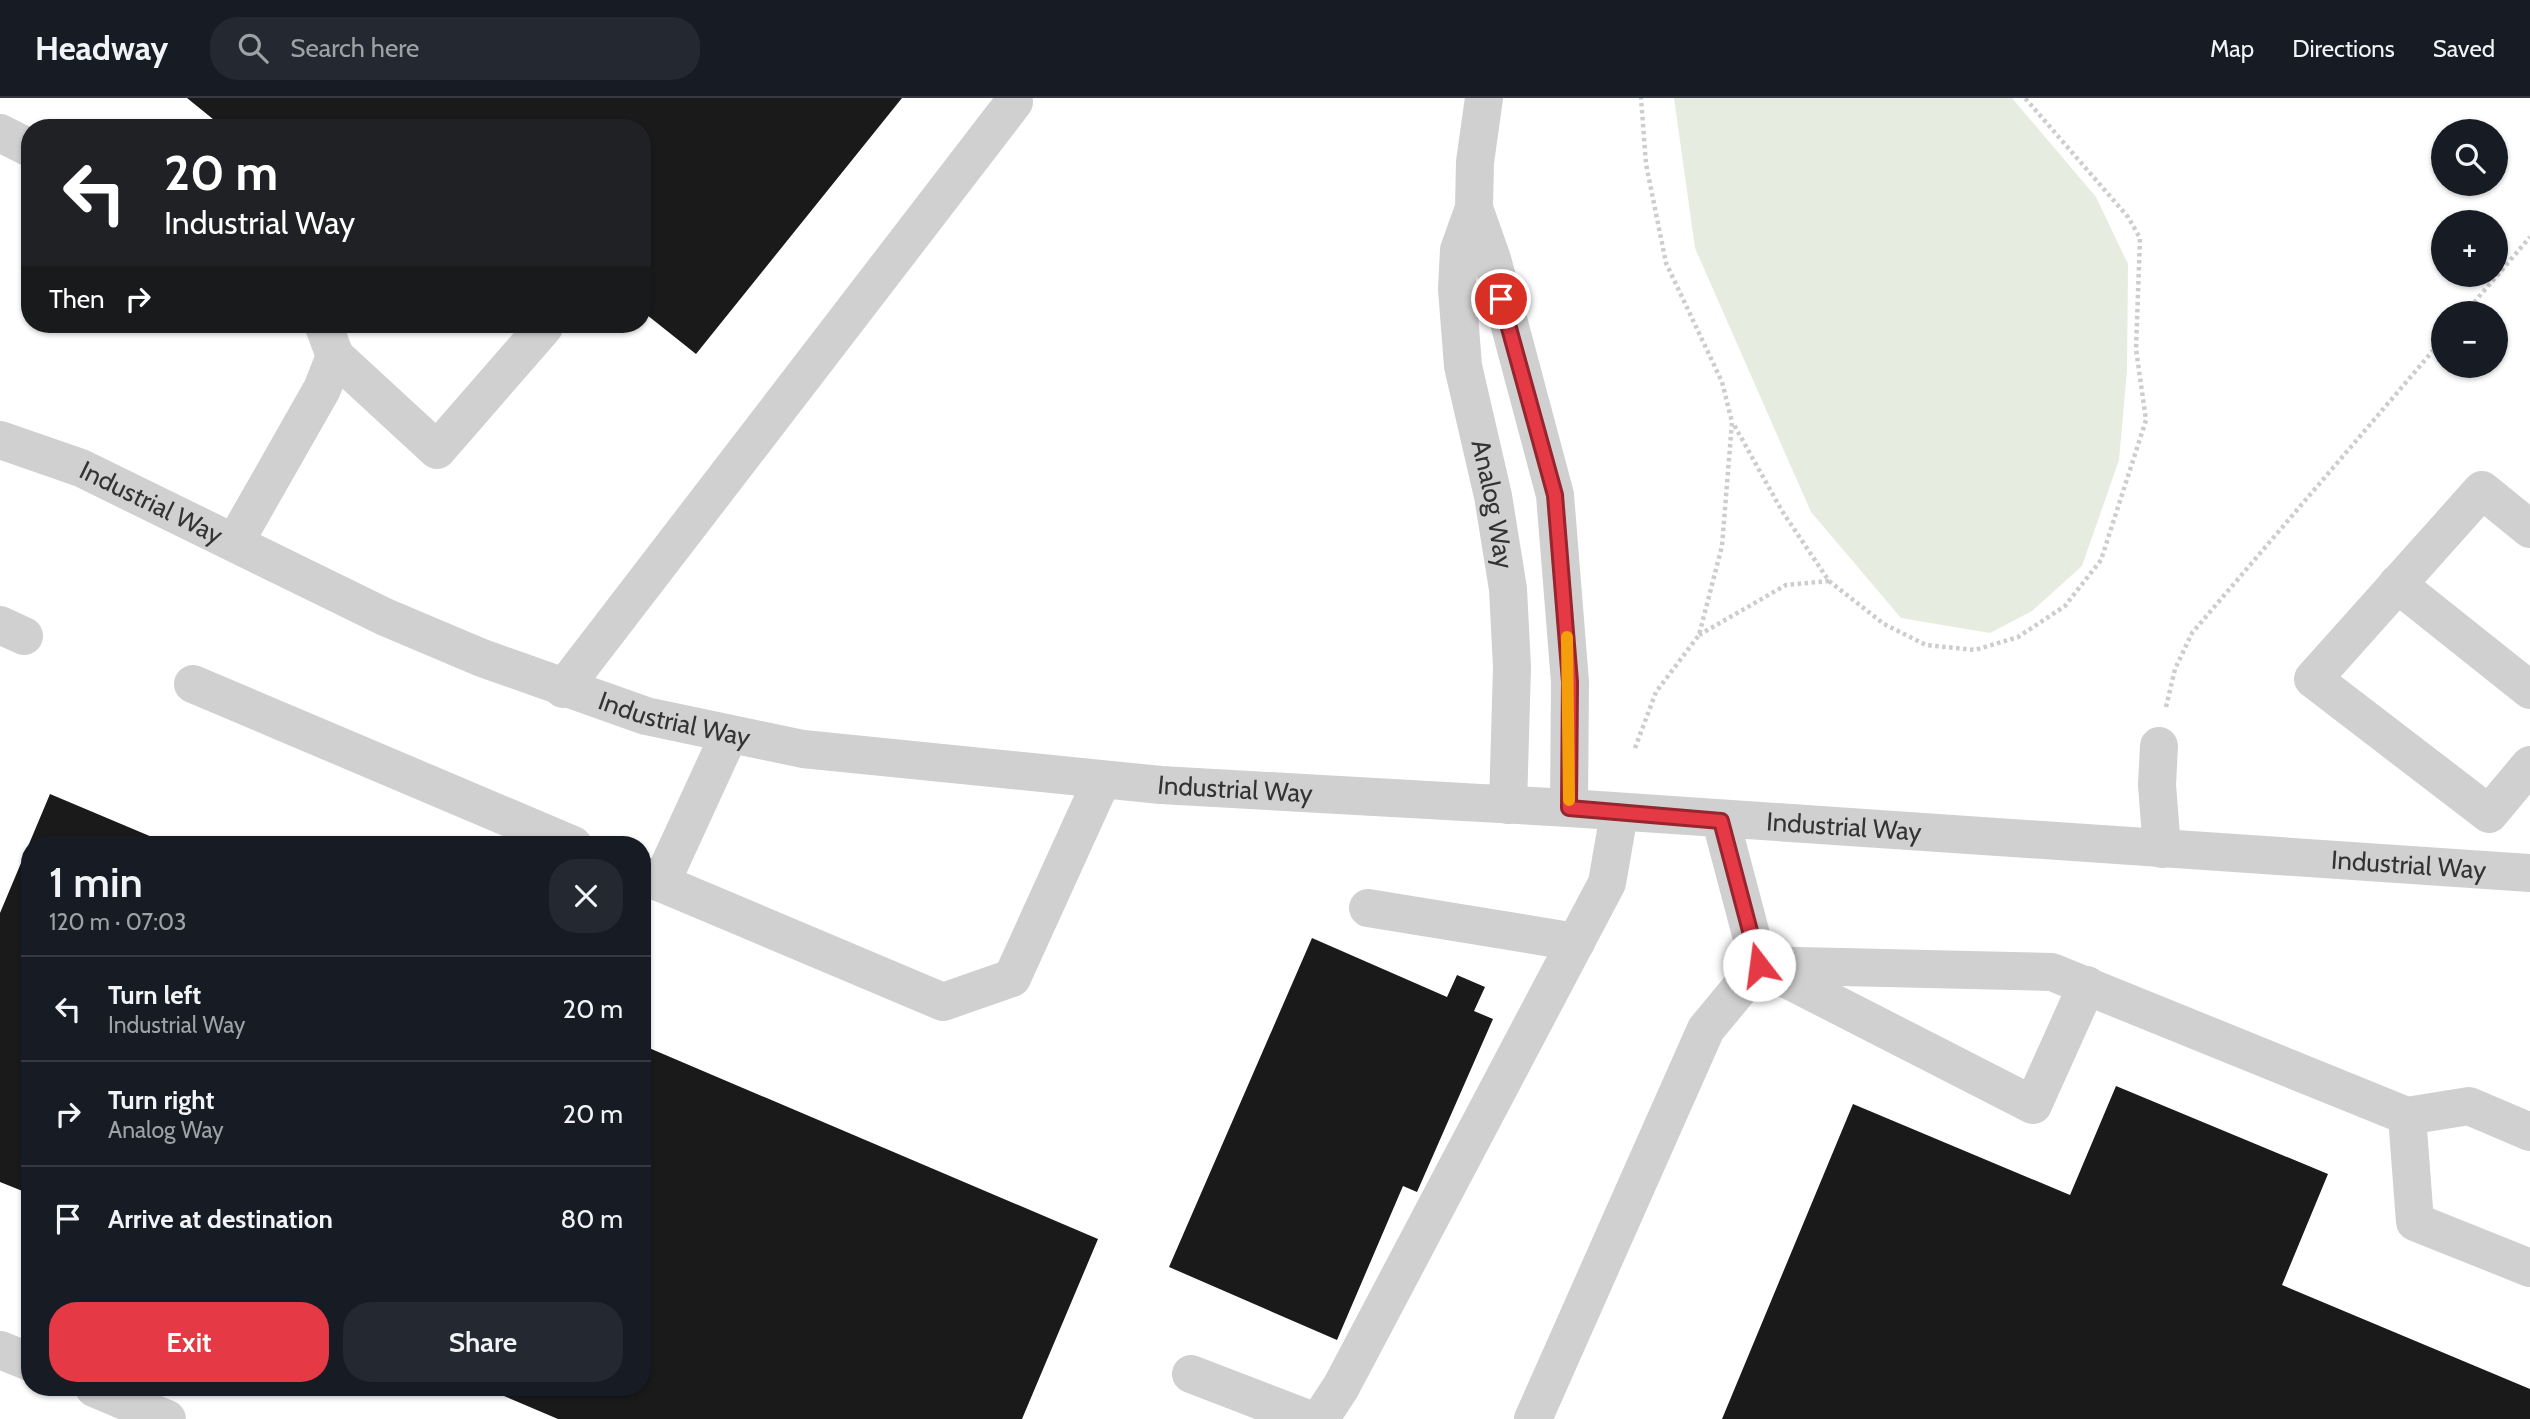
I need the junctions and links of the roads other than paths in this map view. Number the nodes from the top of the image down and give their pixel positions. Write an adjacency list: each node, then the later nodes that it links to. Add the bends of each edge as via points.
1 (1484, 98): 5 (street, Analog Way)
2 (1014, 102): 13 (street)
3 (0, 133): 4 (street)
4 (21, 144)
5 (1474, 208): 19 (street, Analog Way, via 1460,250 1457,289 1463,366 1493,496 1508,589 1512,667); 20 (street, Analog Way, via 1555,495 1570,682)
6 (539, 333): 7 (street, via 437,450)
7 (329, 340): 10 (street, via 322,389)
8 (0, 440): 10 (street, Industrial Way, via 81,468)
9 (2530, 529): 11 (street, via 2482,490)
10 (235, 542): 13 (street, Industrial Way, via 385,617)
11 (2398, 584): 14 (street); 17 (street, via 2313,679 2489,814)
12 (193, 684): 23 (street)
13 (563, 689): 15 (street, Industrial Way, via 646,716)
14 (2530, 690)
15 (729, 735): 18 (street, Industrial Way, via 886,760); 26 (street)
16 (2159, 746): 24 (street)
17 (2530, 765)
18 (1102, 780): 19 (street, Industrial Way); 26 (street, via 1012,978 943,1002)
19 (1508, 805): 20 (street, Industrial Way)
20 (1569, 808): 21 (street, Industrial Way)
21 (1619, 814): 22 (street, Industrial Way); 28 (street, via 1608,883)
22 (1721, 821): 24 (street, Industrial Way); 29 (street)
23 (552, 836)
24 (2162, 849): 25 (street, Industrial Way)
25 (2530, 873)
26 (652, 879)
27 (1368, 908): 28 (street)
28 (1576, 942): 40 (street)
29 (1759, 965): 30 (street, via 2052,972); 30 (street, via 2034,1105); 41 (street, via 1706,1029)
30 (2087, 985): 31 (street)
31 (2407, 1116): 32 (street, via 2469,1106); 33 (street, via 2415,1222)
32 (2530, 1132)
33 (2530, 1268)
34 (0, 1350): 35 (street)
35 (21, 1358)
36 (1191, 1374): 39 (street)
37 (113, 1396): 38 (street)
38 (167, 1419)
39 (1308, 1419)
40 (1320, 1419)
41 (1533, 1419)

